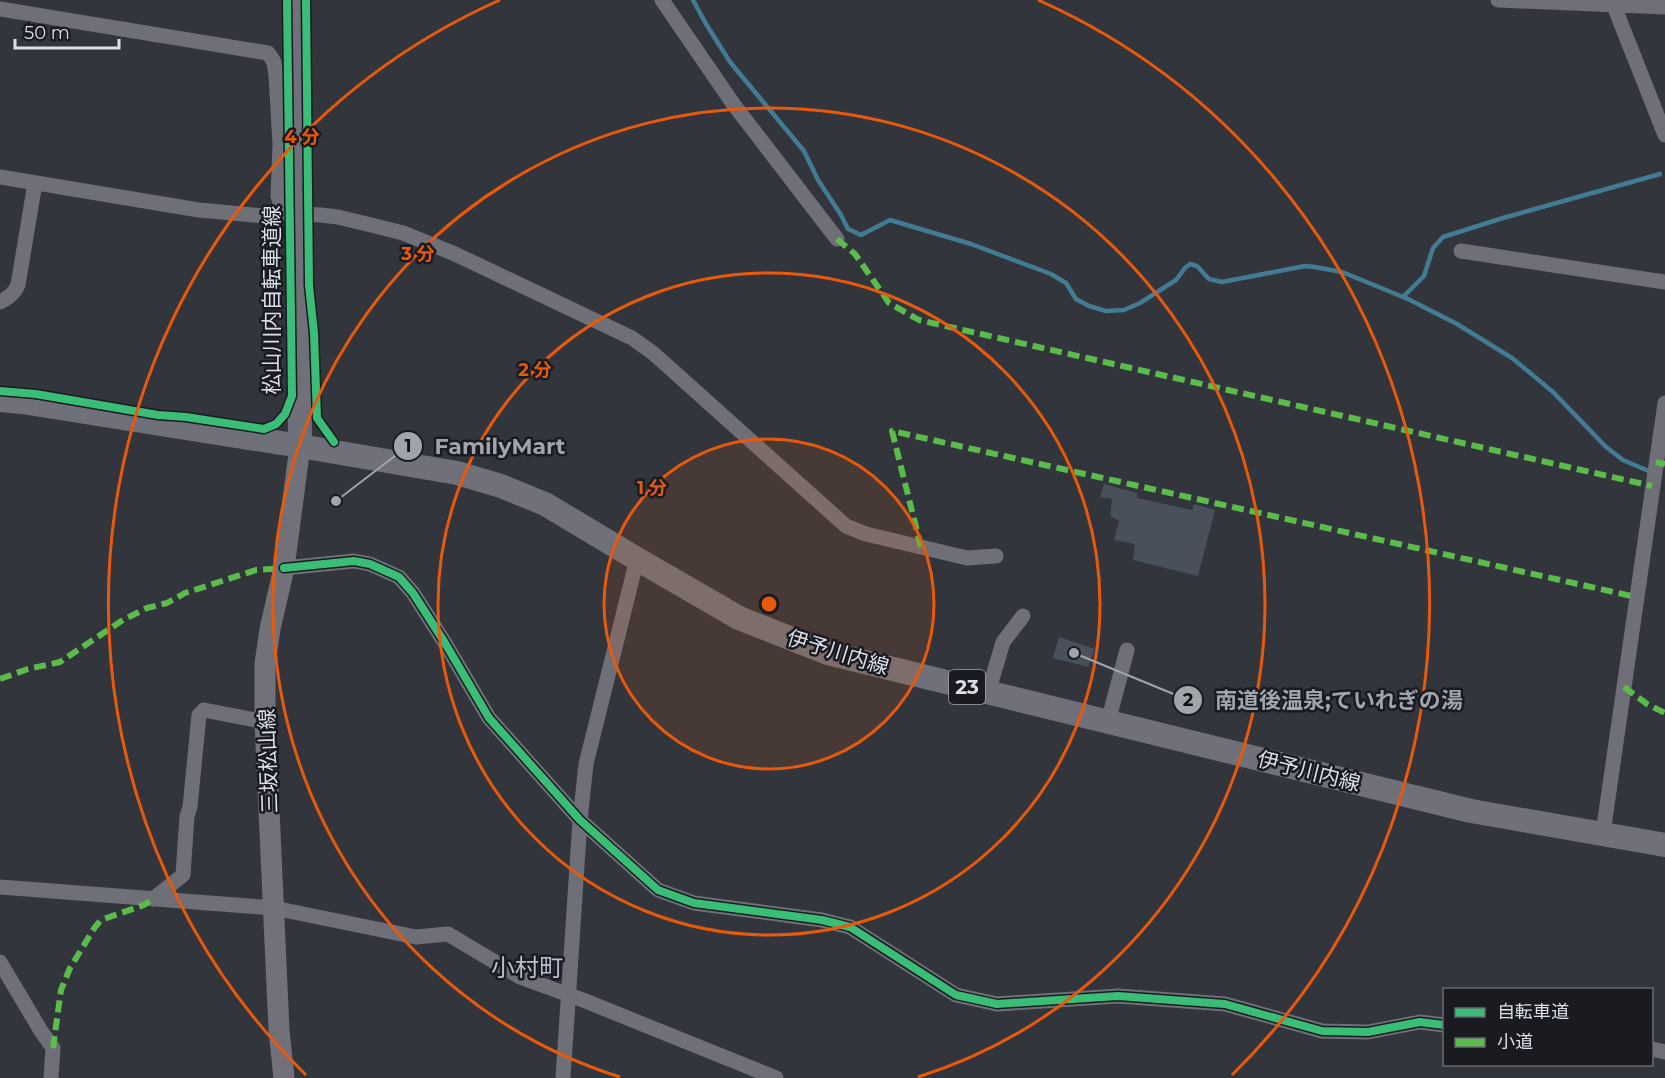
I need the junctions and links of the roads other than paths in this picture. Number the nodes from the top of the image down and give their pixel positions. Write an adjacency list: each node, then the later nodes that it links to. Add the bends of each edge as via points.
1 (297, 0): 10 (main road)
2 (662, 0): 11 (street, via 734,105)
3 (1498, 0): 4 (street)
4 (1614, 6): 5 (street); 7 (street)
5 (1665, 7)
6 (0, 9): 10 (street, via 268,53 276,76 278,196)
7 (1665, 135)
8 (0, 177): 9 (street)
9 (35, 183): 10 (street, via 199,210 264,216); 14 (street, via 18,285)
10 (291, 214): 17 (main road); 18 (street, via 338,217 403,233 632,338 846,526 967,558)
11 (837, 239)
12 (1461, 251): 13 (street)
13 (1665, 282)
14 (0, 302)
15 (0, 400): 17 (main road, 伊予川内線 / 23)
16 (1665, 403): 27 (street)
17 (300, 446): 19 (main road, 伊予川内線 / 23, via 457,473 501,486 545,504); 20 (main road, 三坂松山線)
18 (996, 556)
19 (637, 559): 23 (main road, 伊予川内線 / 23, via 739,618 828,652); 26 (street, via 586,764)
20 (284, 567): 24 (main road, 三坂松山線, via 265,664); 26 (street, via 354,561 399,577 420,603 489,718)
21 (1023, 616): 23 (street, via 1003,642)
22 (1127, 650): 25 (street)
23 (988, 693): 25 (main road, 伊予川内線 / 23)
24 (265, 722): 30 (street, via 204,710 199,715 183,875); 31 (main road, 三坂松山線)
25 (1108, 722): 27 (main road, 伊予川内線 / 23, via 1471,811)
26 (580, 820): 33 (street); 34 (street, via 658,890 694,903 850,927 956,995 997,1004 1118,996 1225,1004 1322,1031 1368,1032 1420,1022)
27 (1603, 833): 28 (main road, 伊予川内線 / 23)
28 (1665, 845)
29 (0, 887): 30 (street)
30 (153, 899): 31 (street)
31 (274, 908): 33 (street, via 416,937 448,934 519,977); 36 (main road, 三坂松山線)
32 (0, 962): 35 (street, via 53,1048)
33 (569, 996): 37 (street); 38 (street)
34 (1443, 1025)
35 (51, 1078)
36 (284, 1078)
37 (563, 1078)
38 (776, 1078)

